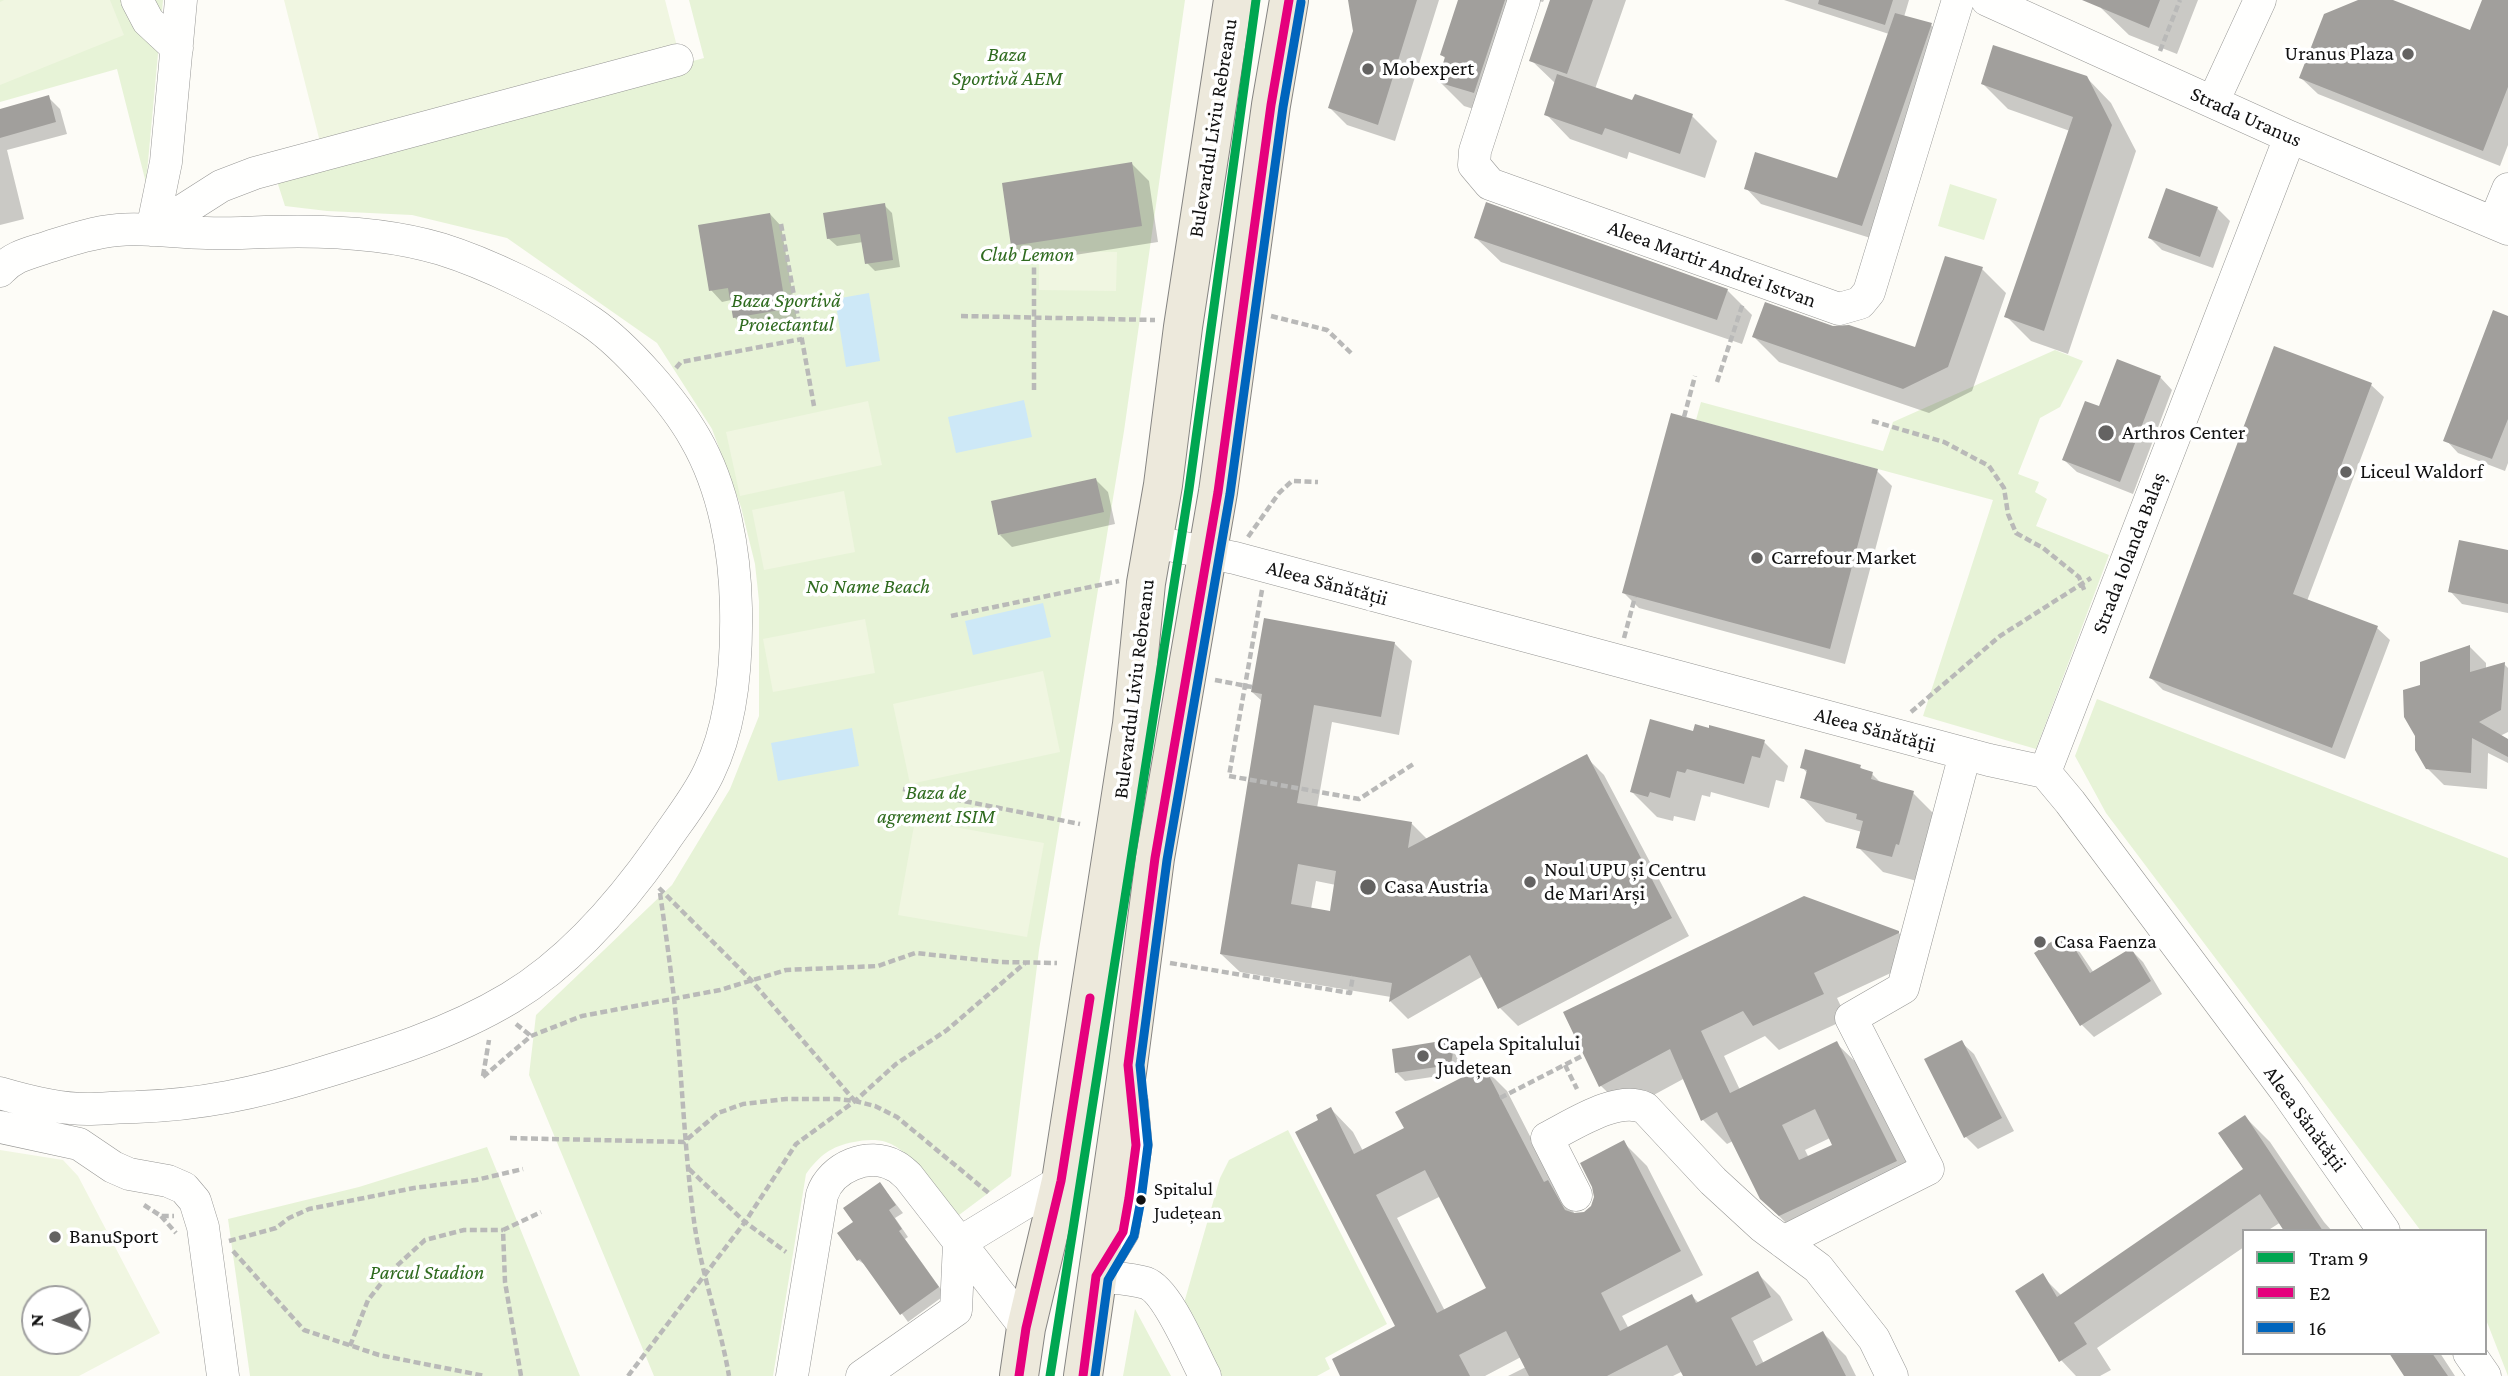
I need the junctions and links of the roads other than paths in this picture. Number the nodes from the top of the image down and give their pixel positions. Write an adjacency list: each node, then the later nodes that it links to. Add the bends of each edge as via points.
1 (137, 0): 9 (street, via 148,21)
2 (181, 0): 9 (street)
3 (1233, 0): 17 (main road, Bulevardul Liviu Rebreanu)
4 (1289, 0): 18 (main road)
5 (1524, 0): 6 (street, Aleea Martir Andrei Istvan, via 1475,151 1474,165 1490,184 1839,309 1860,303 1869,292)
6 (1958, 0)
7 (1987, 0): 11 (street, Strada Uranus)
8 (2260, 0): 11 (street)
9 (177, 48): 15 (street, via 166,162)
10 (677, 60): 15 (street, via 255,173 221,186)
11 (2213, 102): 12 (street, Strada Uranus)
12 (2290, 137): 14 (street, Strada Uranus); 20 (street, Strada Iolanda Balaș)
13 (2508, 189): 14 (street)
14 (2501, 226)
15 (152, 230): 16 (street, via 120,229 85,236 10,259); 21 (street, via 337,233 439,248 527,285 592,322 660,388 696,439 714,480 728,525 737,625 726,723 710,770 652,879 624,895 538,978 475,1017 415,1043 269,1090 179,1106 82,1110)
16 (0, 271)
17 (1153, 542): 18 (street, Aleea Sănătății); 23 (main road, Bulevardul Liviu Rebreanu, via 1132,724)
18 (1208, 552): 19 (street, Aleea Sănătății); 28 (main road, via 1155,858)
19 (1965, 754): 20 (street, Aleea Sănătății); 27 (street, via 1903,988 1851,1018 1928,1170)
20 (2045, 772): 25 (street, Aleea Sănătății, via 2278,1079)
21 (0, 1093)
22 (0, 1127): 31 (street, via 79,1144 113,1167 176,1184 195,1200 203,1227)
23 (1061, 1181): 26 (street); 29 (main road, Bulevardul Liviu Rebreanu)
24 (1576, 1195): 27 (street, via 1547,1138 1616,1105 1637,1104 1713,1181)
25 (2383, 1229)
26 (959, 1242): 29 (street); 32 (street, via 908,1176 894,1165 852,1164 830,1179 822,1195); 33 (street, via 956,1310)
27 (1783, 1242): 37 (street, via 1818,1268 1843,1297 1874,1339)
28 (1096, 1276): 35 (main road); 36 (street, via 1147,1283 1156,1289)
29 (1026, 1328): 34 (main road, Bulevardul Liviu Rebreanu)
30 (2470, 1355): 38 (street)
31 (223, 1376)
32 (792, 1376)
33 (862, 1376)
34 (1019, 1376)
35 (1083, 1376)
36 (1205, 1376)
37 (1892, 1376)
38 (2485, 1376)

